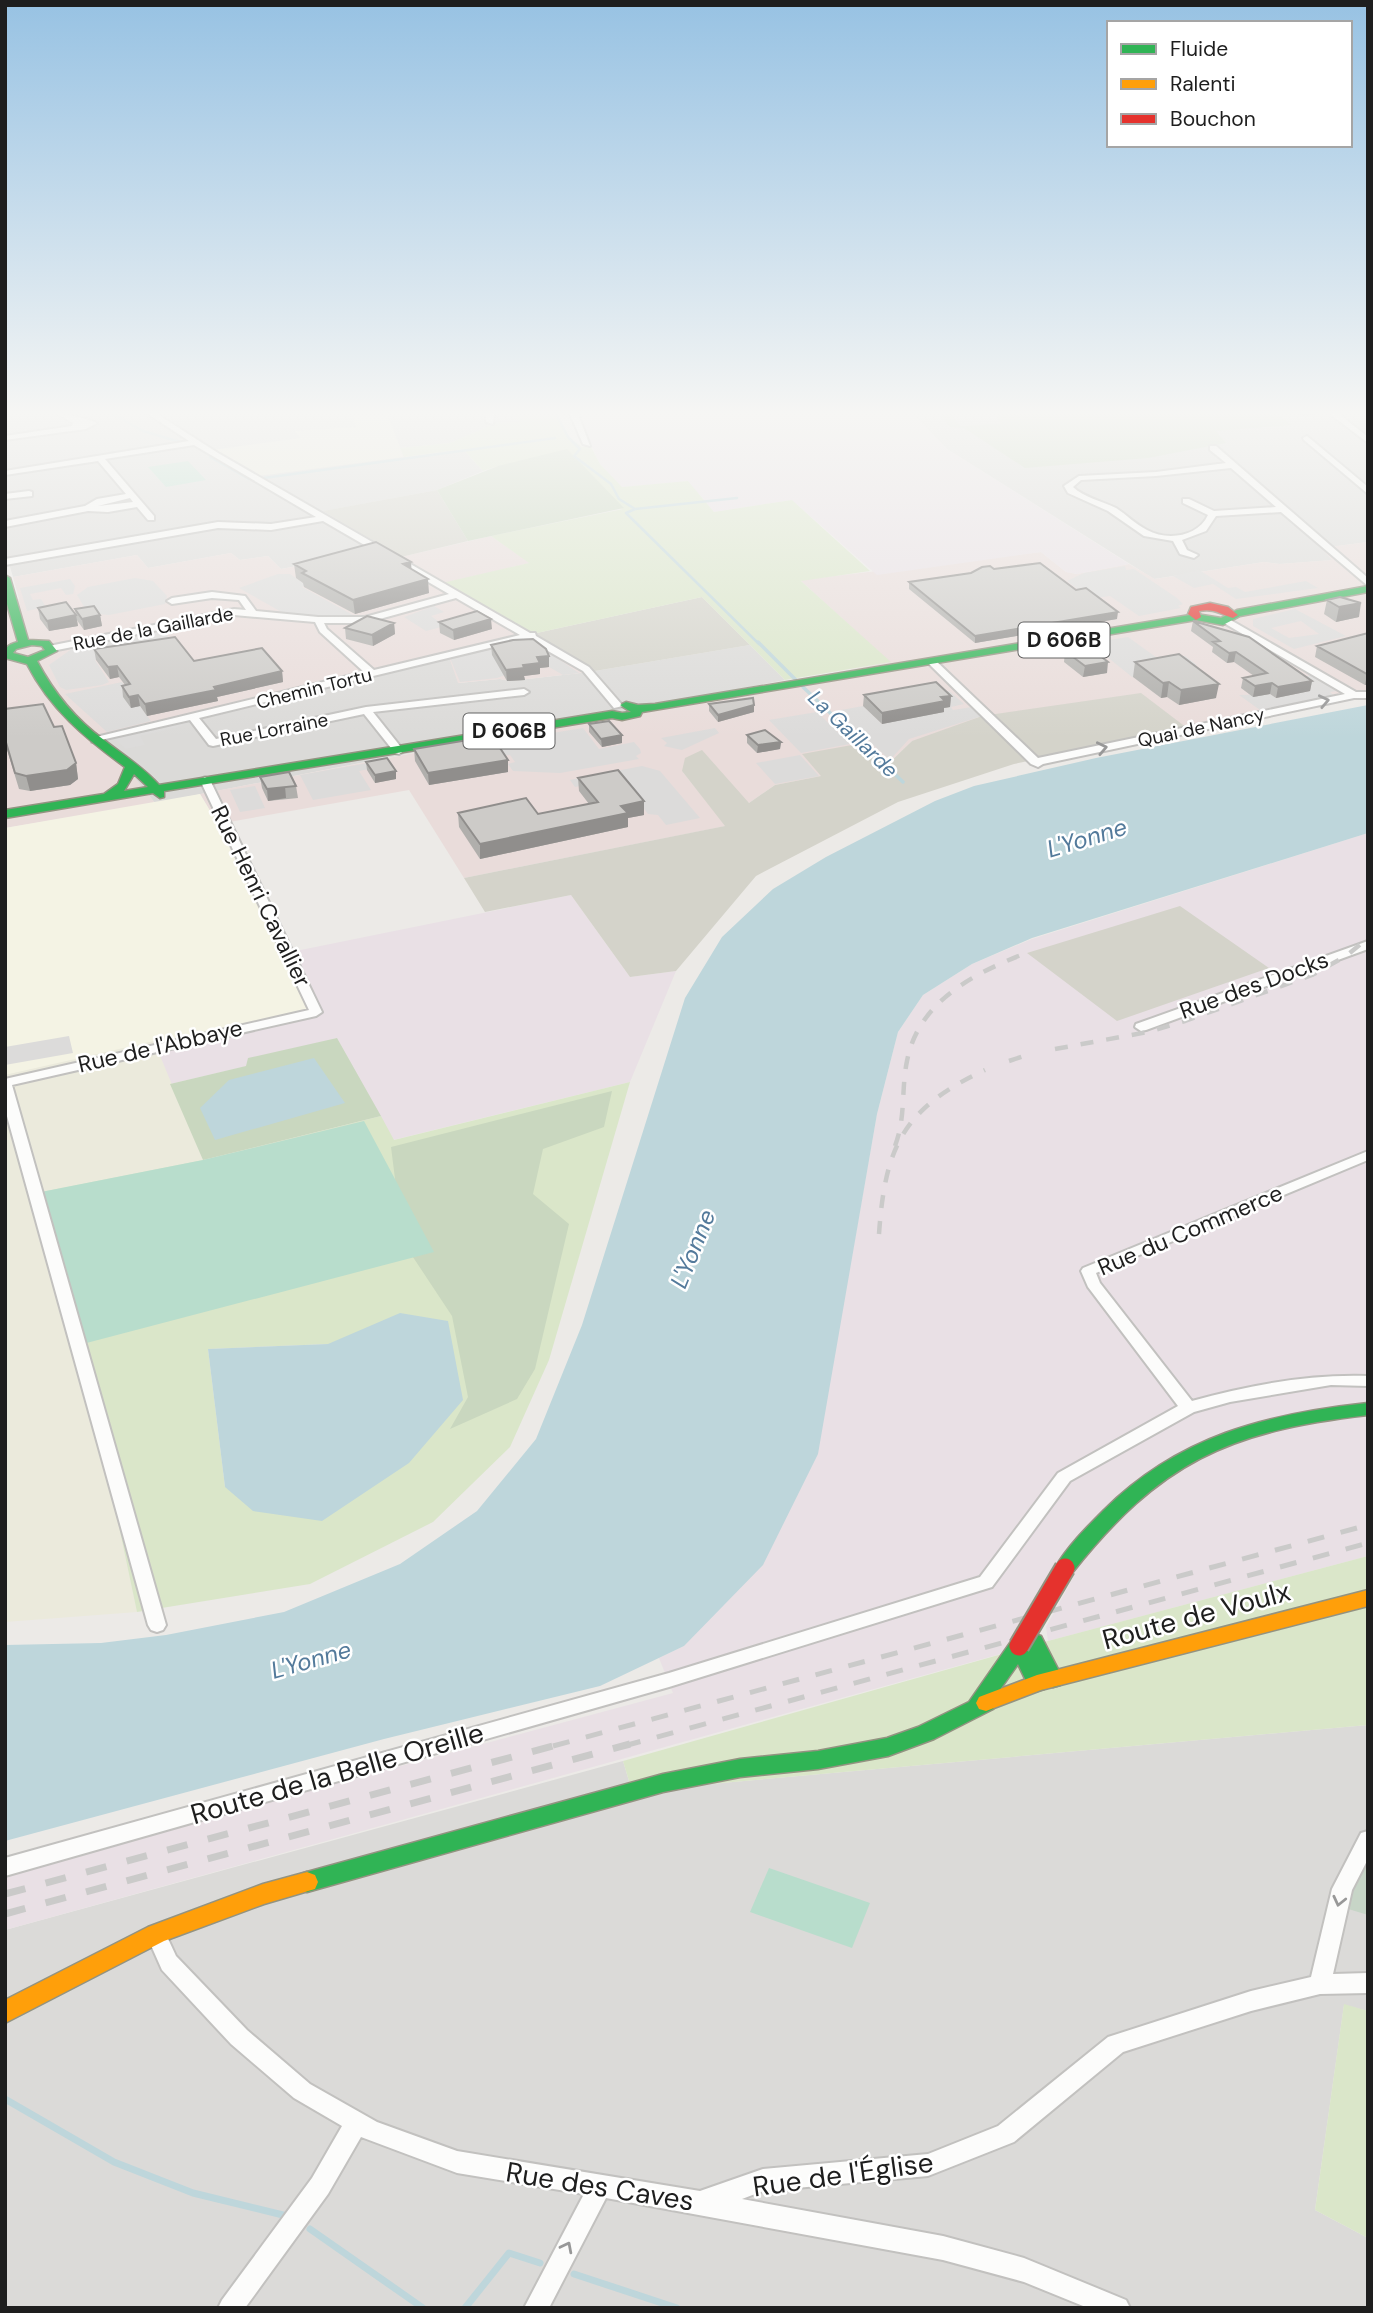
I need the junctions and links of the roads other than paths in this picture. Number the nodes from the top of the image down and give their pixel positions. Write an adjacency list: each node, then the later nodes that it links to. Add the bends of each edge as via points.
1 (306, 522): 8 (street, via 271,527 218,525)
2 (331, 522): 11 (street)
3 (1130, 522): 6 (street, via 1144,532)
4 (1210, 522): 6 (street, via 1200,531)
5 (1298, 522): 10 (street)
6 (1177, 539): 7 (street, via 1183,552)
7 (1194, 555)
8 (5, 562)
9 (5, 578): 17 (main road)
10 (1368, 586): 14 (main road)
11 (459, 594): 15 (street, Rue de la Gaillarde, via 365,620); 16 (street)
12 (172, 601): 13 (street, via 212,595 242,598)
13 (252, 612): 15 (street, Rue de la Gaillarde); 18 (street, Rue de la Gaillarde)
14 (1228, 615): 20 (main road, D 606B, via 1213,622 1196,617); 23 (street)
15 (318, 620): 21 (street, via 323,630)
16 (532, 635): 21 (street, Chemin Tortu); 26 (street, via 590,672)
17 (24, 643): 18 (main road, via 39,642); 19 (main road, via 6,655 18,661)
18 (52, 648): 19 (main road, via 49,654)
19 (31, 660): 28 (main road, via 41,684 67,716)
20 (932, 662): 23 (street, Quai de Nancy, one-way to 23, via 1036,763); 26 (main road, D 606B, via 638,709 630,716)
21 (372, 674): 27 (street, Chemin Tortu)
22 (524, 692): 25 (street, Rue Lorraine)
23 (1354, 695): 24 (street, Quai de Nancy)
24 (1368, 695)
25 (366, 710): 27 (street, Rue Lorraine, via 213,743); 29 (street)
26 (615, 710): 29 (main road, D 606B)
27 (193, 717): 28 (street, Chemin Tortu)
28 (96, 740): 30 (main road)
29 (401, 750): 31 (main road, D 606B)
30 (128, 765): 32 (main road, via 148,776); 33 (main road, via 123,786)
31 (207, 783): 32 (main road, D 606B); 37 (street, Rue Henri Cavallier)
32 (151, 793): 33 (main road, D 606B); 35 (main road, D 606B)
33 (108, 796): 34 (main road, D 606B)
34 (5, 814)
35 (5, 821)
36 (1368, 945): 38 (street, Rue des Docks)
37 (316, 1013): 39 (street, Rue de l'Abbaye)
38 (1141, 1027)
39 (5, 1083): 45 (street)
40 (1368, 1155): 42 (street, Rue du Commerce, via 1088,1271 1093,1284)
41 (1368, 1381): 42 (street, Route de la Belle Oreille, via 1331,1380 1230,1396)
42 (1188, 1408): 50 (street, Route de la Belle Oreille, via 1064,1476 985,1582 669,1680)
43 (1368, 1409): 46 (main road, bridge, via 1303,1415 1226,1438 1142,1482 1086,1536)
44 (1368, 1598): 47 (main road, Route de Voulx)
45 (158, 1625)
46 (1028, 1638): 47 (main road); 48 (main road)
47 (1045, 1681): 48 (main road, Route de Voulx)
48 (977, 1706): 51 (main road, Route de Voulx, via 888,1748 663,1783 263,1894)
49 (1368, 1839): 53 (street, one-way to 53, via 1342,1889)
50 (5, 1867)
51 (156, 1934): 54 (main road, Route de Voulx); 55 (street, Rue des Caves, via 169,1963 239,2037 302,2091)
52 (1368, 1983): 53 (street, Rue de l'Église)
53 (1320, 1984): 57 (street, Rue de l'Église, via 1116,2045 1006,2134 928,2165 763,2180)
54 (5, 2012)
55 (356, 2124): 56 (street, Rue des Caves, via 457,2162); 58 (street, via 320,2186)
56 (600, 2186): 57 (street, Rue des Caves); 59 (street, one-way to 56)
57 (701, 2202): 60 (street, Rue des Caves, via 943,2248 1024,2270)
58 (230, 2308)
59 (536, 2308)
60 (1118, 2308)

